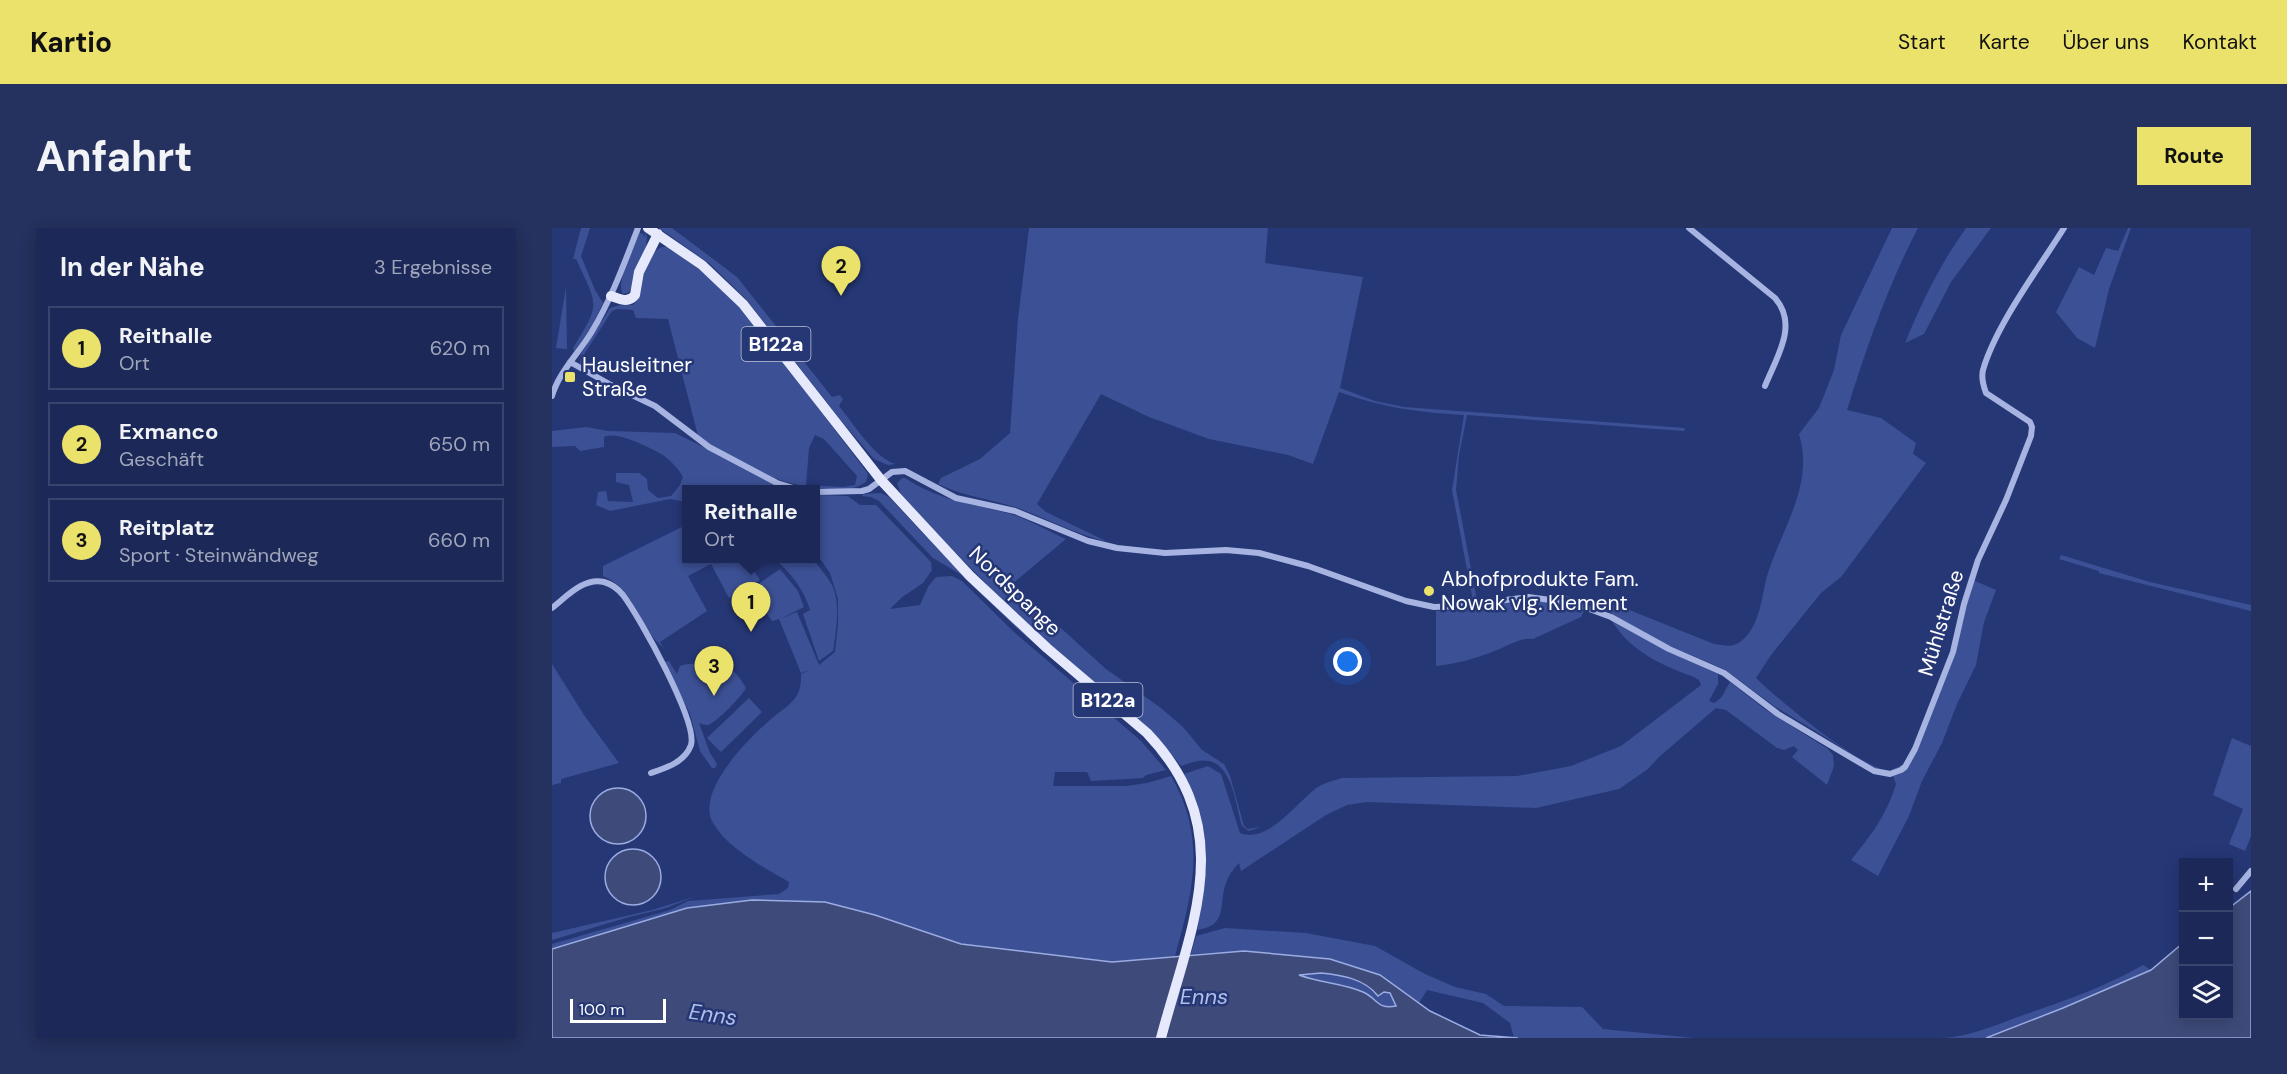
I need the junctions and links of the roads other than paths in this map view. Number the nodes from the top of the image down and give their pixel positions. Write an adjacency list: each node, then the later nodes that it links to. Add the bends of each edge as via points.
1 (638, 228): 6 (street)
2 (648, 228): 5 (main road, Nordspange / B122a)
3 (1689, 228): 8 (street, via 1775,298 1784,310 1784,341)
4 (2064, 228): 10 (street, Mühlstraße, via 1996,337 1983,370 1986,393 2030,422 2028,448 1978,560 1953,652 1912,756 1901,770 1885,774 1868,768 1778,714 1724,673 1611,617 1573,603 1528,597 1447,607 1419,605 1276,556 1226,550 1165,553 1117,548 1088,541 1015,511 956,498 909,472 896,471)
5 (658, 234): 6 (main road, via 639,272 635,295 628,300); 10 (main road, Nordspange / B122a, via 702,265 743,304)
6 (611, 296): 7 (street)
7 (570, 362): 9 (street); 11 (street, via 655,405 709,447)
8 (1765, 386)
9 (552, 396)
10 (882, 480): 12 (street, via 862,491); 17 (main road, Nordspange / B122a, via 996,602 1147,733 1187,788 1201,835 1203,869)
11 (785, 485)
12 (820, 492)
13 (552, 608): 14 (street, via 593,582 616,588 629,604 682,706 691,735 690,747 682,759)
14 (651, 773)
15 (2251, 871): 16 (street)
16 (2236, 889)
17 (1161, 1038)

